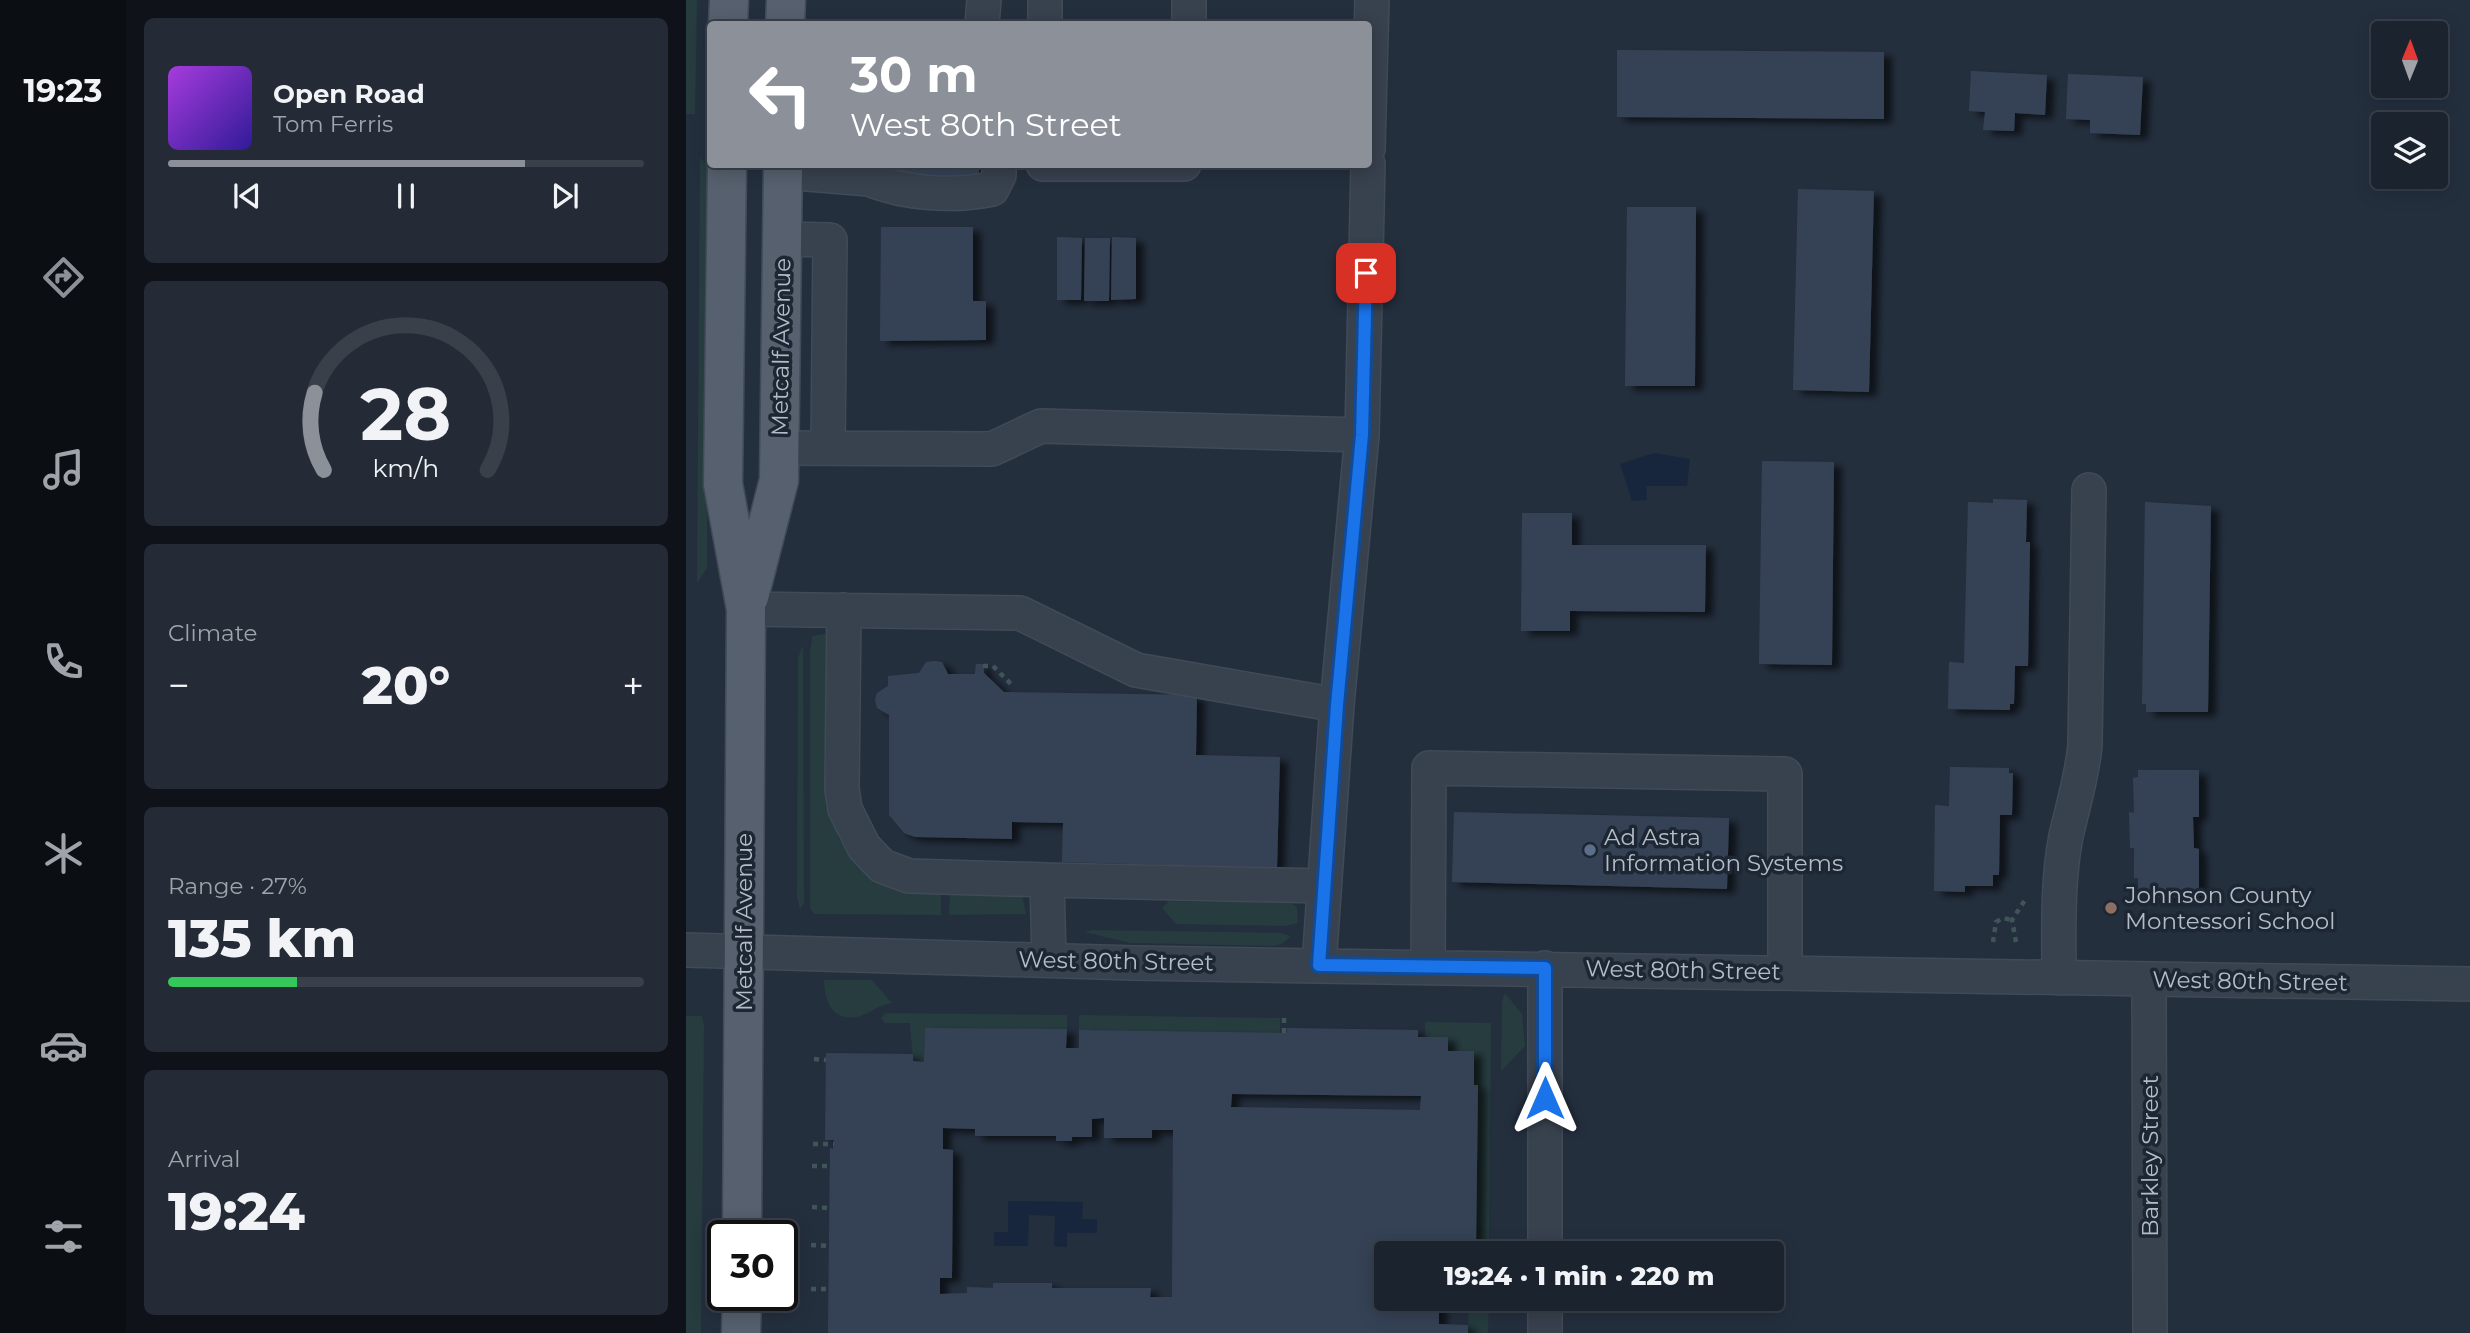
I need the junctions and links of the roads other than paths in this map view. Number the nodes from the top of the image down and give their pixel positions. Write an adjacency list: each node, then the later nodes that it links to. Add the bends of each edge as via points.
1 (729, 0): 7 (main road)
2 (786, 0): 8 (main road)
3 (984, 0): 9 (street)
4 (1045, 0): 10 (street)
5 (1189, 0): 11 (street)
6 (1372, 0): 12 (street)
7 (728, 21)
8 (785, 21)
9 (982, 21)
10 (1045, 21)
11 (1189, 21)
12 (1371, 21)
13 (727, 168): 23 (main road, Metcalf Avenue, via 723,484)
14 (783, 168): 17 (street); 18 (main road, Metcalf Avenue)
15 (999, 168): 17 (street, via 992,189 974,193 896,190)
16 (1368, 168): 19 (street)
17 (869, 172)
18 (782, 239): 20 (main road, Metcalf Avenue); 21 (street, via 830,240)
19 (1362, 435): 21 (street, via 1041,426 992,449); 25 (street)
20 (780, 448): 21 (street); 23 (main road, Metcalf Avenue, via 779,480)
21 (828, 448)
22 (2089, 490): 35 (street, via 2085,745 2061,875)
23 (746, 609): 24 (street); 29 (main road, Metcalf Avenue)
24 (844, 610): 25 (street, via 1020,613 1136,670); 26 (street, via 842,789 848,820 864,847 882,866 909,876)
25 (1337, 705): 27 (street)
26 (1047, 880): 27 (street); 30 (street)
27 (1323, 886): 31 (street)
28 (686, 950): 29 (street, West 80th Street)
29 (744, 952): 30 (street, West 80th Street); 38 (main road, Metcalf Avenue)
30 (1049, 960): 31 (street, West 80th Street)
31 (1319, 965): 32 (street, West 80th Street)
32 (1427, 967): 33 (street, West 80th Street); 34 (street, via 1429,768 1443,768 1786,774)
33 (1545, 968): 34 (street, West 80th Street); 39 (street)
34 (1786, 972): 35 (street, West 80th Street)
35 (2059, 978): 36 (street, West 80th Street)
36 (2149, 979): 37 (street, West 80th Street); 44 (street, Barkley Street)
37 (2470, 985)
38 (742, 1220)
39 (1545, 1241)
40 (742, 1311): 42 (main road)
41 (1545, 1311): 43 (street)
42 (741, 1333)
43 (1545, 1333)
44 (2150, 1333)

